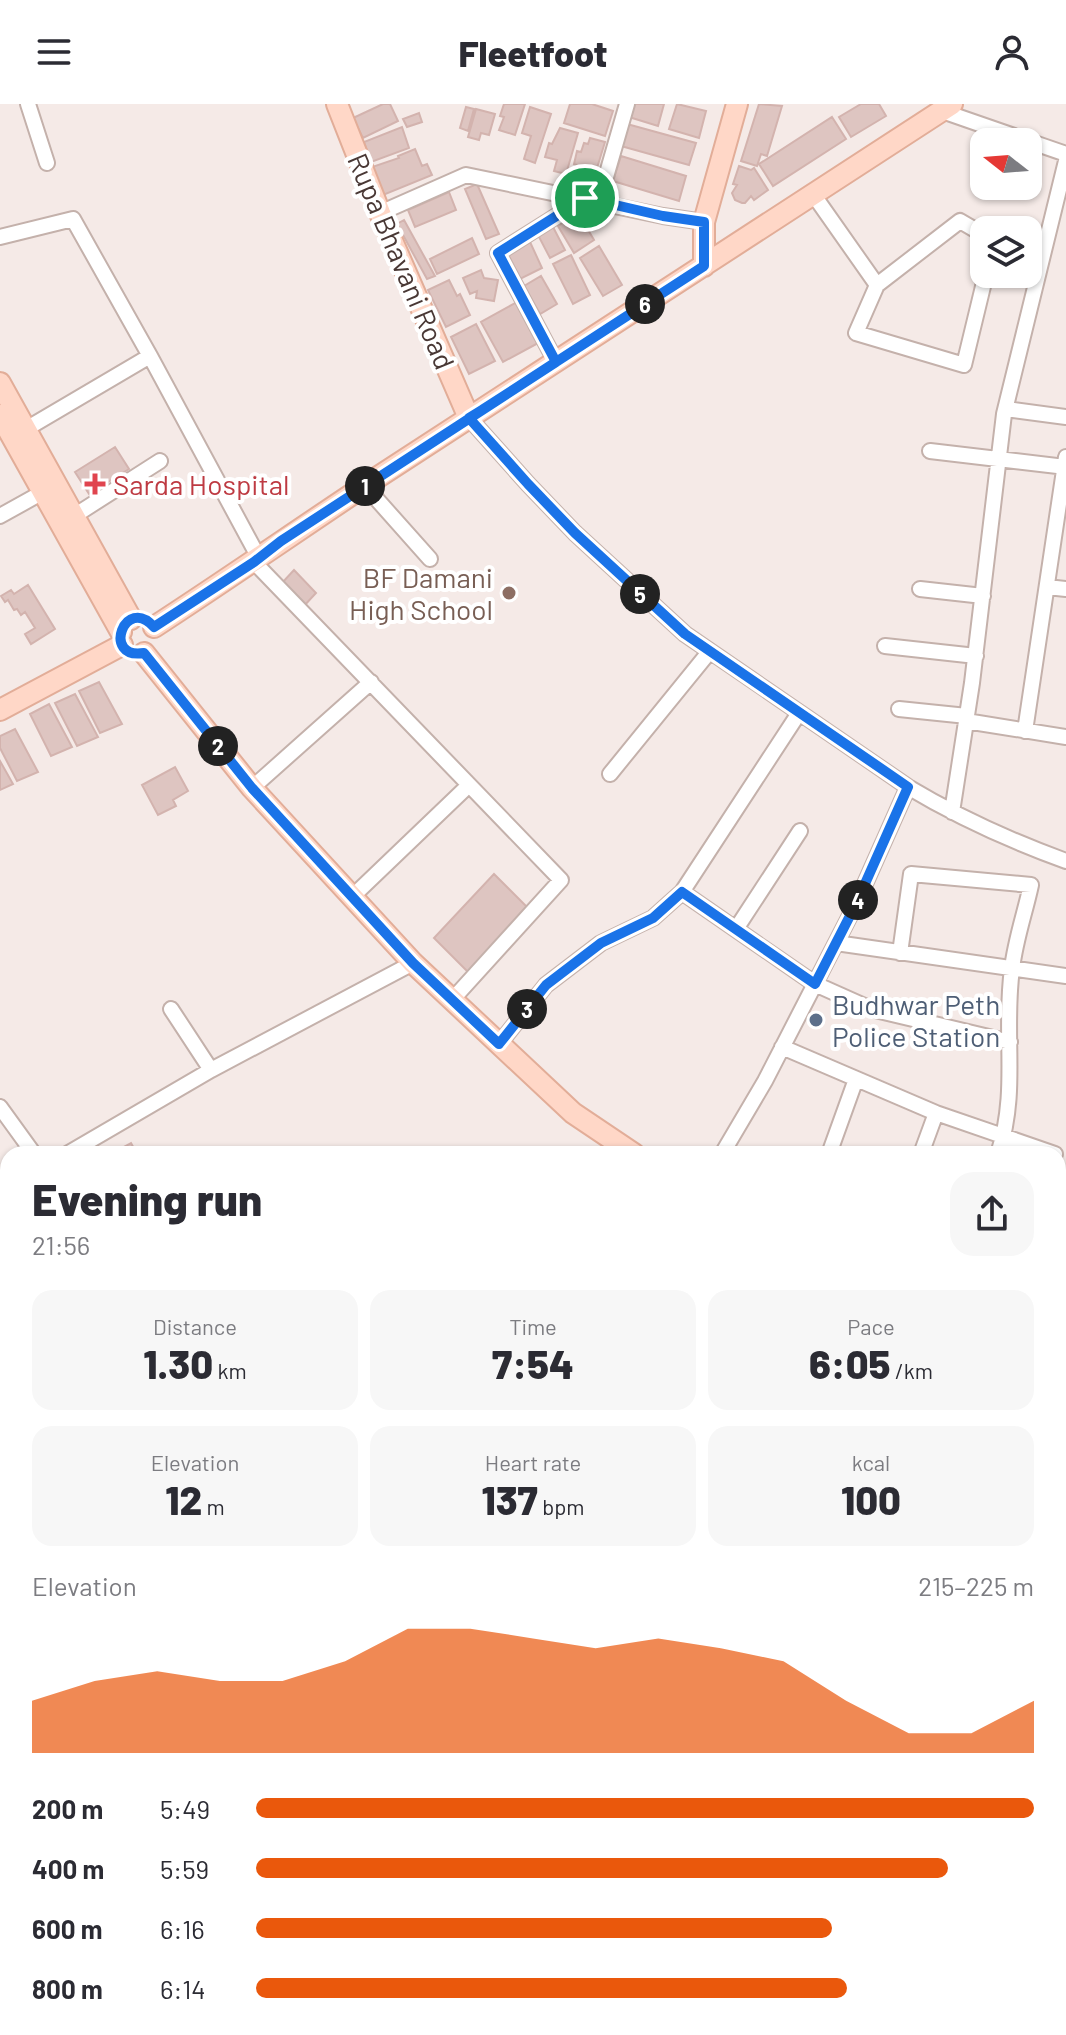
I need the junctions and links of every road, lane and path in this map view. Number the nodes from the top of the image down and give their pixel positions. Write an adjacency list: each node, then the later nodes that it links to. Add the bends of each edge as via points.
1 (28, 104): 8 (street)
2 (337, 104): 11 (main road, Rupa Bhavani Road)
3 (627, 104): 10 (street)
4 (737, 104): 12 (main road)
5 (947, 107): 6 (street); 9 (main road)
6 (1066, 154)
7 (1066, 161): 13 (street)
8 (47, 163)
9 (813, 194): 17 (main road); 18 (street)
10 (592, 200): 11 (street, via 466,175); 12 (street); 21 (street, via 498,253)
11 (380, 213): 26 (main road, Rupa Bhavani Road)
12 (704, 222): 17 (main road)
13 (1050, 226): 15 (street); 23 (street)
14 (970, 227): 18 (street, via 960,221)
15 (1066, 230)
16 (0, 237): 20 (street, via 73,219)
17 (704, 266): 21 (main road)
18 (877, 285): 19 (street, via 856,333 964,365)
19 (983, 288)
20 (150, 356): 27 (street); 37 (street)
21 (556, 362): 26 (main road)
22 (0, 383): 27 (main road)
23 (1006, 409): 25 (street); 29 (street)
24 (0, 415): 33 (main road)
25 (1066, 417)
26 (469, 418): 32 (main road); 45 (street, via 575,533)
27 (26, 429): 35 (main road)
28 (930, 451): 29 (street)
29 (999, 460): 31 (street); 41 (street)
30 (160, 461): 35 (street)
31 (1066, 464): 38 (street)
32 (365, 486): 36 (street); 37 (main road)
33 (43, 492): 34 (street); 43 (main road)
34 (0, 516)
35 (74, 516): 43 (main road)
36 (430, 559)
37 (257, 560): 42 (main road); 48 (street)
38 (1047, 587): 40 (street); 53 (street)
39 (920, 589): 41 (street)
40 (1066, 589)
41 (983, 596): 47 (street)
42 (154, 627): 43 (main road, via 138,618); 46 (main road, via 156,639)
43 (125, 632): 46 (main road, via 127,650); 50 (main road)
44 (885, 646): 47 (street)
45 (710, 651): 51 (street); 55 (street)
46 (144, 653): 58 (main road)
47 (976, 656): 52 (street)
48 (371, 682): 56 (street); 58 (street)
49 (899, 709): 52 (street)
50 (0, 710)
51 (799, 713): 57 (street); 62 (street)
52 (967, 719): 53 (street); 59 (street)
53 (1025, 731): 54 (street)
54 (1066, 737)
55 (610, 774)
56 (469, 785): 63 (street); 71 (street, via 561,880)
57 (908, 787): 59 (street); 65 (street)
58 (252, 788): 63 (main road)
59 (952, 812): 61 (street)
60 (800, 831): 64 (street)
61 (1066, 861)
62 (682, 892): 64 (street); 74 (street, via 653,918 601,943 546,985)
63 (352, 897): 67 (main road)
64 (736, 929): 70 (street)
65 (836, 943): 66 (street); 70 (street)
66 (900, 953): 68 (street); 68 (street, via 911,874 1031,885)
67 (413, 963): 71 (main road); 76 (street)
68 (1012, 969): 69 (street); 73 (street)
69 (1066, 976)
70 (815, 984): 73 (street, via 871,1009); 75 (street)
71 (452, 1000): 74 (main road)
72 (171, 1009): 76 (street)
73 (1010, 1042): 80 (street)
74 (499, 1044): 83 (main road, via 573,1113)
75 (782, 1047): 77 (street); 84 (street)
76 (211, 1070): 82 (street)
77 (856, 1079): 79 (street); 85 (street)
78 (0, 1107): 81 (street)
79 (936, 1113): 80 (street); 86 (street)
80 (1004, 1136): 87 (street); 88 (street)
81 (28, 1146)
82 (81, 1146)
83 (622, 1146)
84 (727, 1146)
85 (832, 1146)
86 (924, 1146)
87 (1001, 1146)
88 (1033, 1146)

